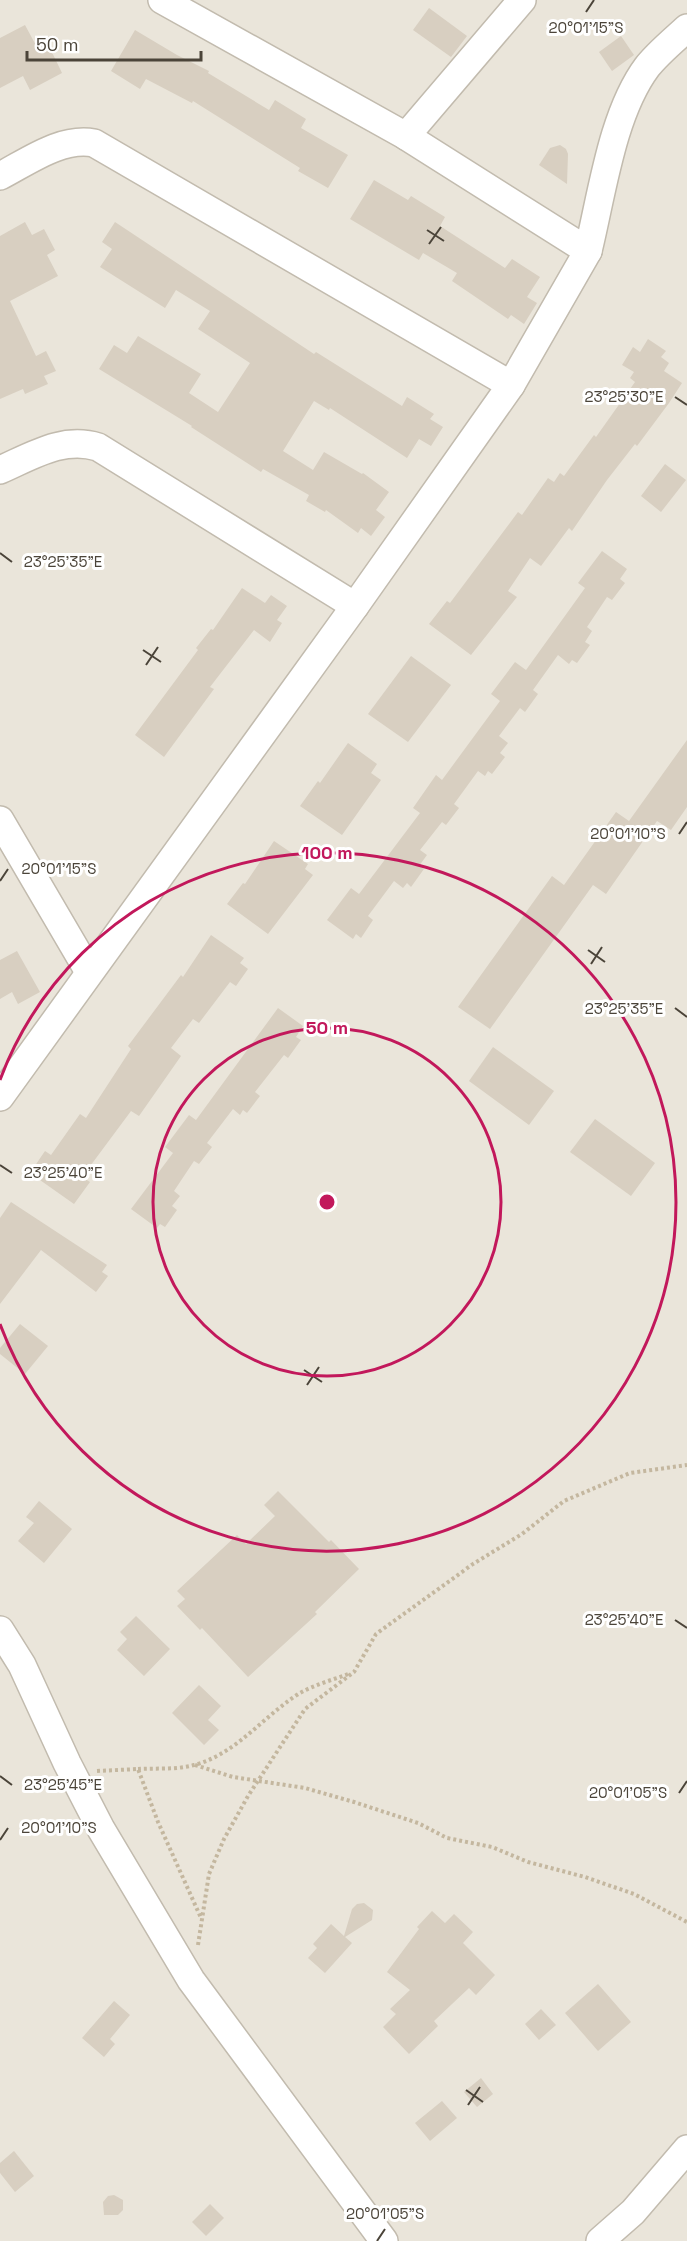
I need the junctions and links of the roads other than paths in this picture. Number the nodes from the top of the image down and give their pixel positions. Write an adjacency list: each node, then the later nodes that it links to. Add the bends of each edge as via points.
1 (162, 0): 4 (street)
2 (522, 0): 4 (street)
3 (687, 28): 6 (street, via 648,66 629,98 616,131)
4 (406, 136): 6 (street)
5 (0, 176): 7 (street, via 68,142 94,143)
6 (588, 251): 7 (street)
7 (511, 386): 9 (street)
8 (0, 470): 9 (street, via 55,445 84,443 98,447)
9 (356, 606): 11 (street)
10 (0, 820): 11 (street)
11 (89, 972): 12 (street)
12 (0, 1097)
13 (0, 1630): 15 (street, via 22,1665 101,1829 191,1980)
14 (687, 2149): 16 (street, via 633,2212)
15 (384, 2241)
16 (600, 2241)

